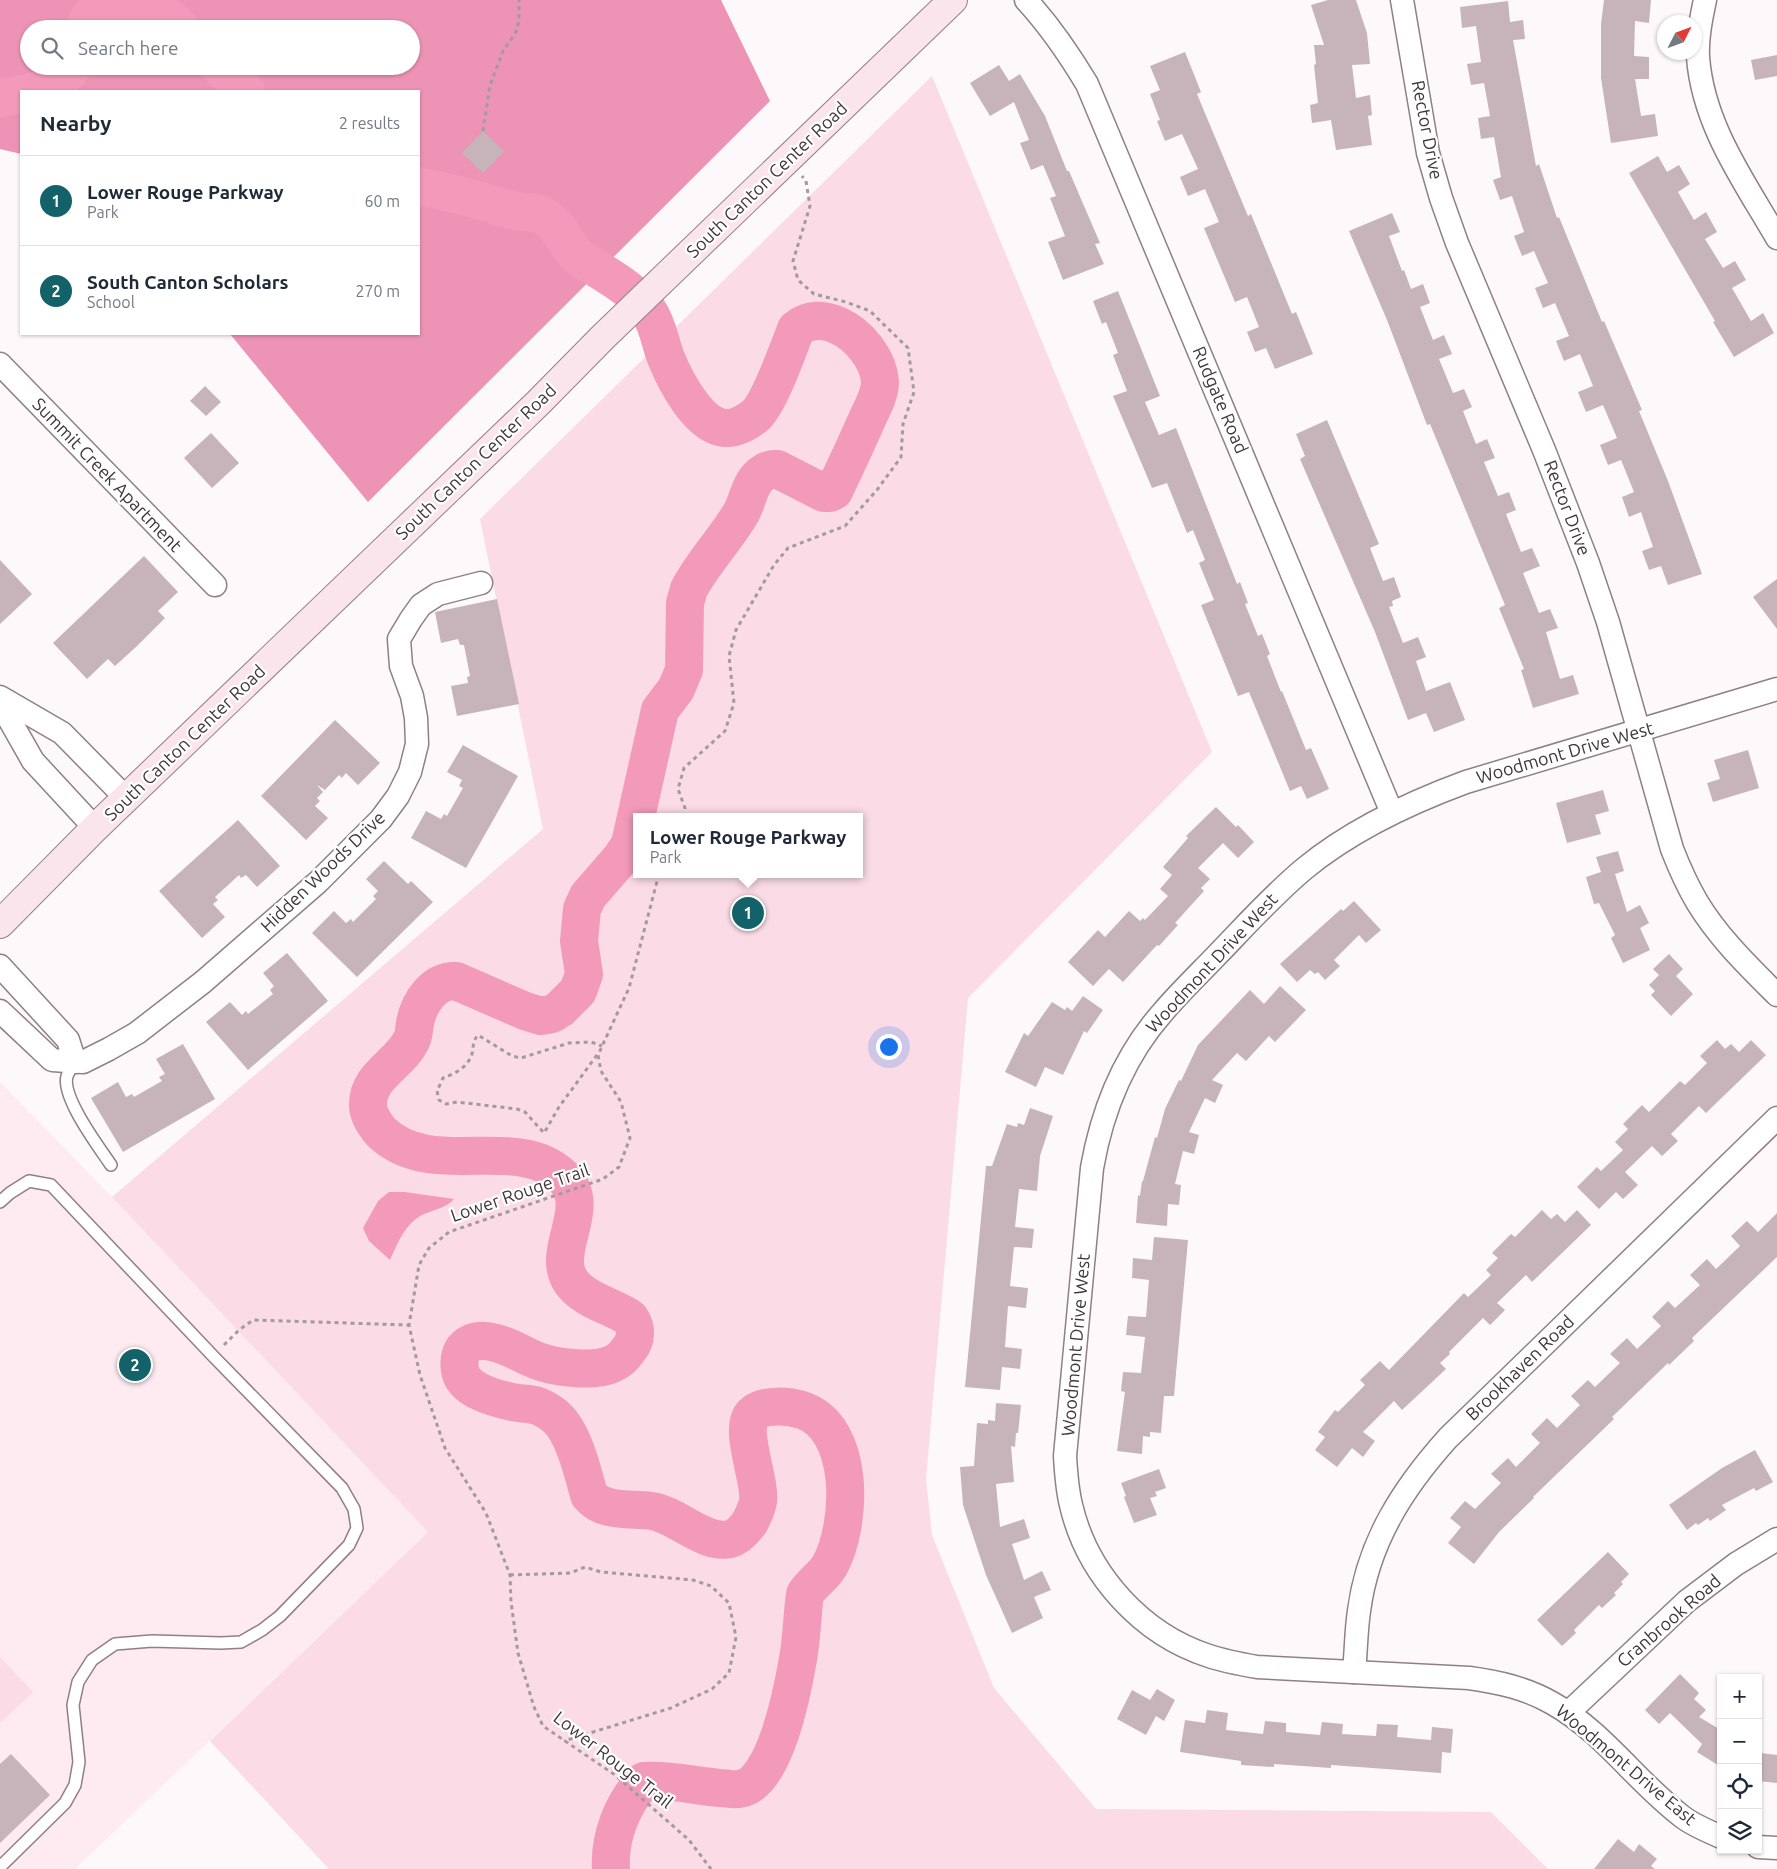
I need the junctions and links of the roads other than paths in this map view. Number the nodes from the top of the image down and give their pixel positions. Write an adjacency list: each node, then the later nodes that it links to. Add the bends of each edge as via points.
1 (953, 0): 13 (main road, South Canton Center Road)
2 (1026, 0): 14 (street, Rudgate Road, via 1066,49 1087,84)
3 (1402, 0): 12 (street, Rector Drive, via 1428,153 1441,198 1588,563)
4 (1705, 0): 5 (street, via 1698,56 1708,110 1718,135)
5 (1776, 234)
6 (0, 364): 8 (street, Summit Creek Apartment)
7 (481, 583): 20 (street, Hidden Woods Drive, via 438,594 421,605 399,640 401,666 412,696 417,744 410,772 381,819 318,882 203,982 110,1049 83,1062)
8 (215, 585)
9 (1777, 689): 12 (street, Woodmont Drive West)
10 (0, 697): 13 (street, via 62,733)
11 (0, 702): 15 (street, via 33,761)
12 (1638, 731): 14 (street, Woodmont Drive West, via 1466,782); 18 (street, Rector Drive, via 1672,849 1685,881 1723,939)
13 (127, 799): 15 (main road, South Canton Center Road)
14 (1392, 813): 25 (street, Woodmont Drive West, via 1330,850 1274,895 1162,1012 1124,1069 1104,1118 1092,1168 1065,1456 1071,1507 1089,1554 1118,1595 1150,1625 1187,1647 1228,1662 1257,1667)
15 (95, 828): 16 (main road, South Canton Center Road)
16 (0, 924)
17 (0, 966): 20 (street, via 68,1040)
18 (1776, 995)
19 (0, 1011): 20 (street, Hidden Woods Drive, via 52,1060)
20 (75, 1062): 22 (lane, via 67,1075 66,1087 74,1107)
21 (1777, 1118): 25 (street, Brookhaven Road, via 1421,1468 1393,1512 1372,1560 1359,1610)
22 (111, 1165)
23 (0, 1202): 30 (lane, via 28,1181 51,1185 342,1488 354,1509 357,1528 350,1545 280,1616 241,1642 115,1644 92,1660 78,1682 72,1705 79,1762 76,1785 65,1803)
24 (1777, 1539): 26 (street, Cranbrook Road, via 1736,1564 1687,1601)
25 (1354, 1672): 26 (street, Woodmont Drive East, via 1496,1681 1532,1692)
26 (1568, 1713): 27 (street, Woodmont Drive East, via 1677,1812)
27 (1717, 1835)
28 (1762, 1847): 29 (street)
29 (1777, 1848)
30 (0, 1867)

